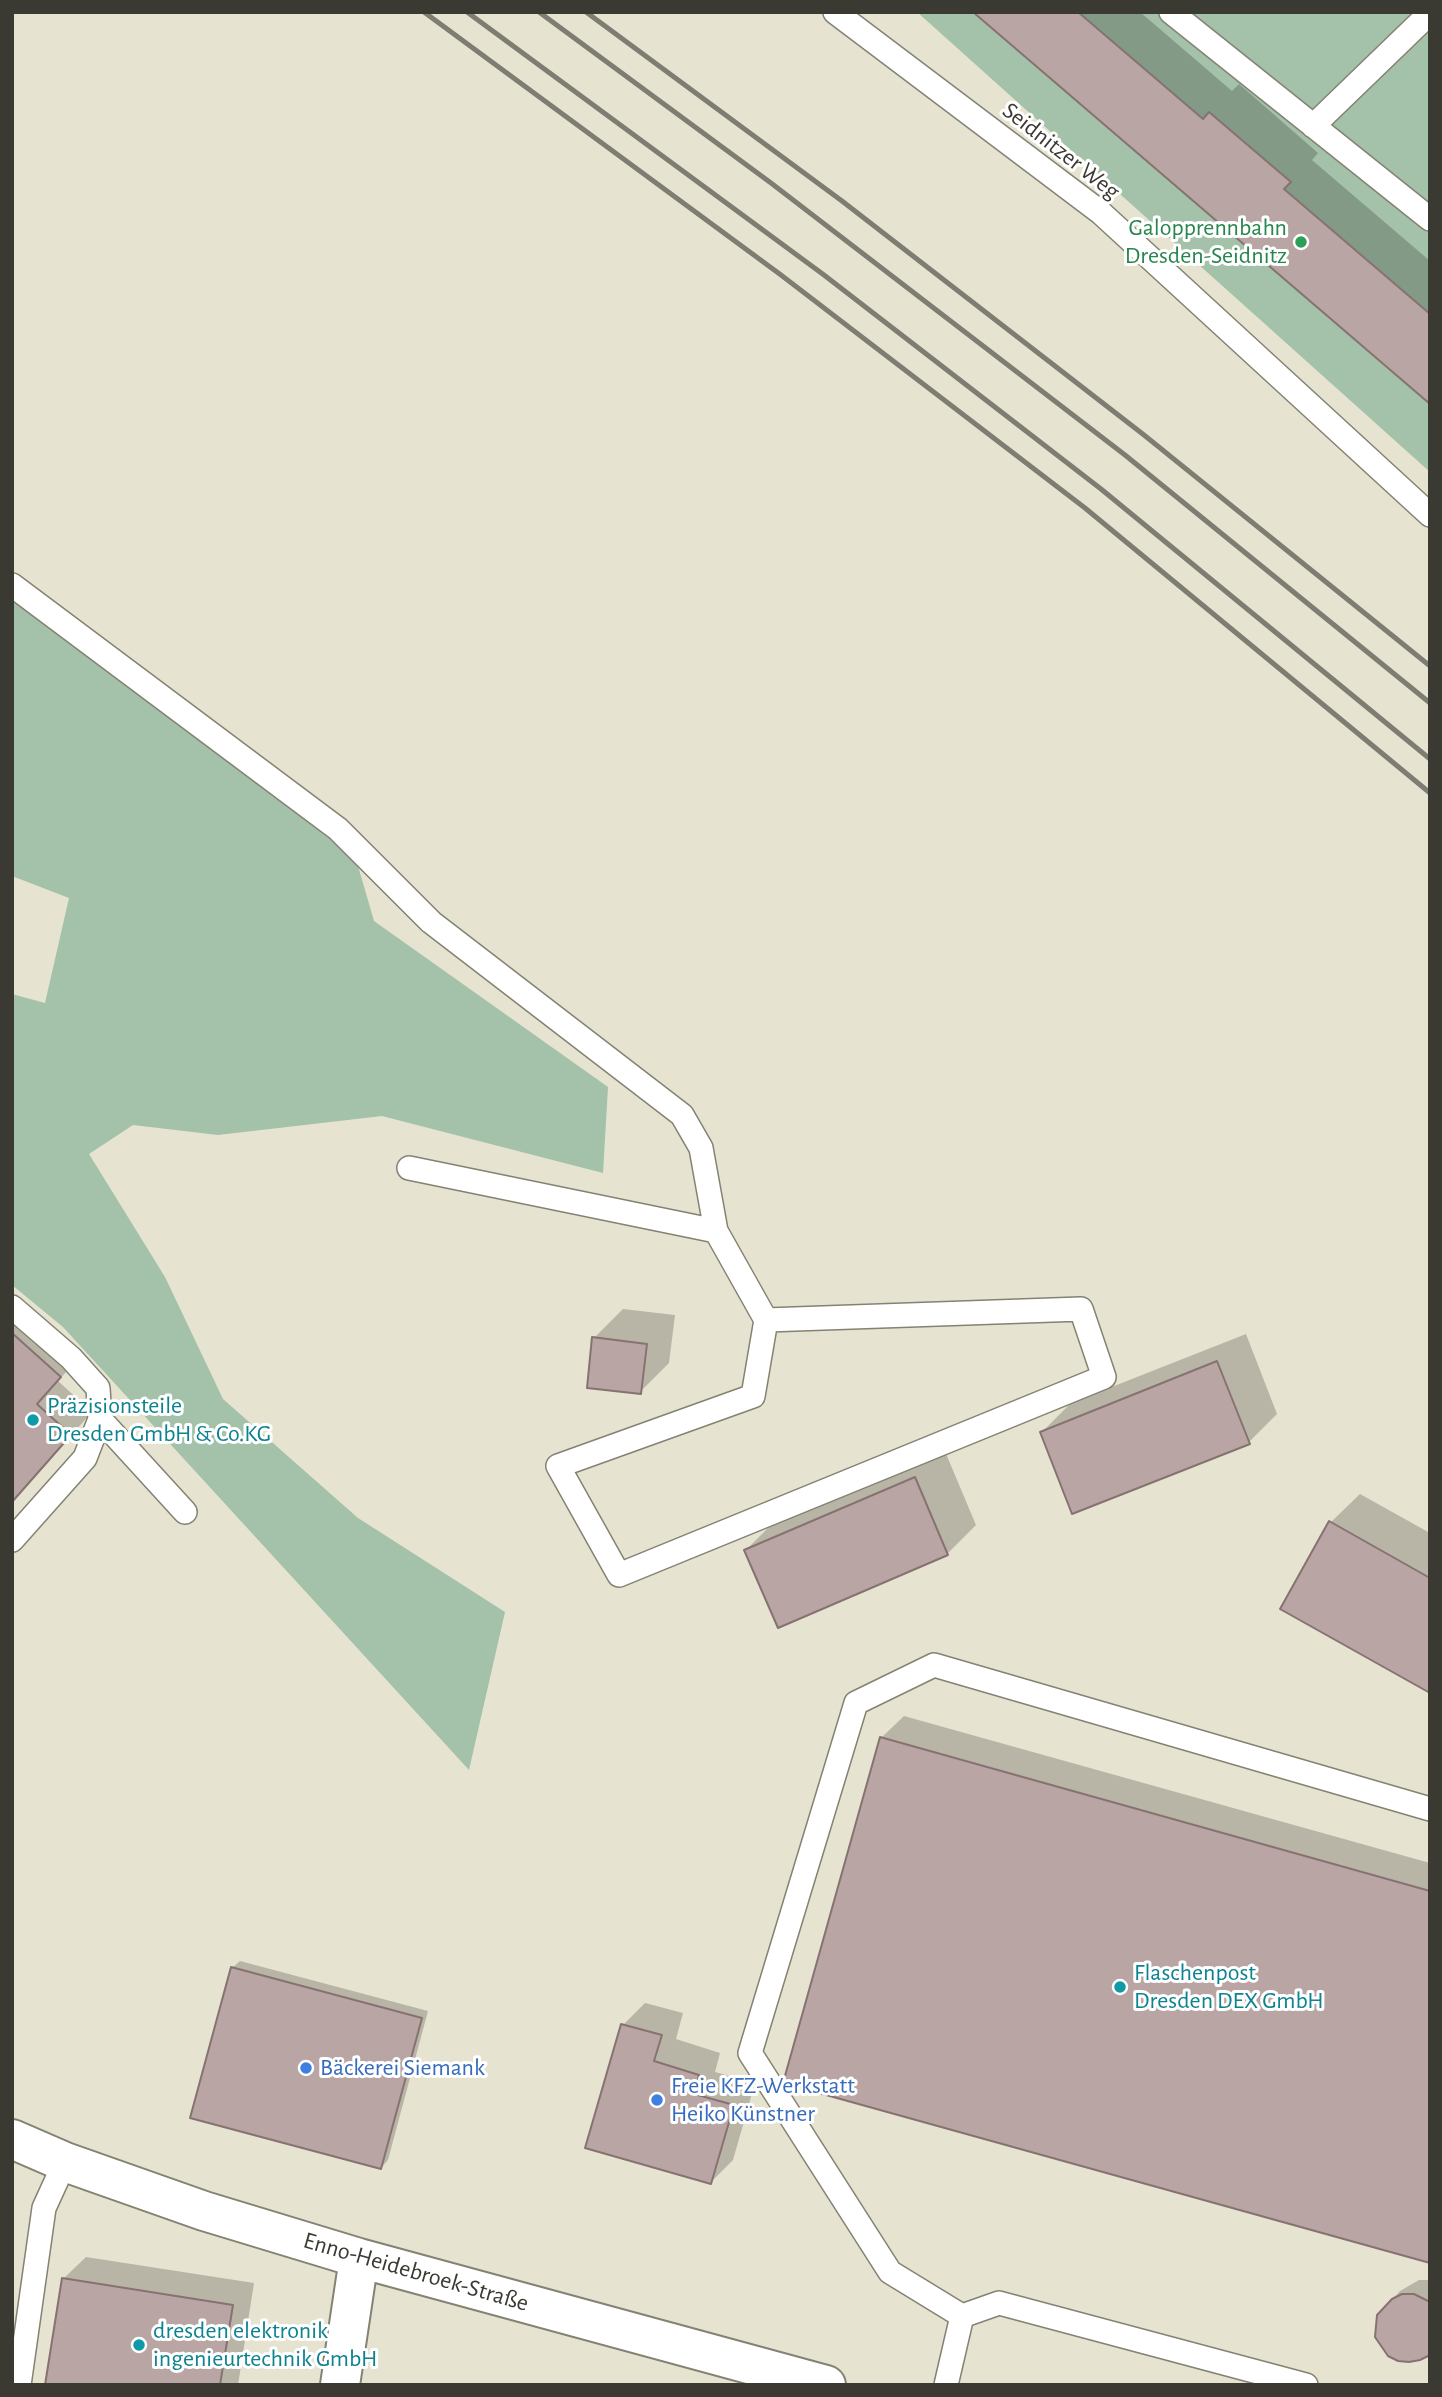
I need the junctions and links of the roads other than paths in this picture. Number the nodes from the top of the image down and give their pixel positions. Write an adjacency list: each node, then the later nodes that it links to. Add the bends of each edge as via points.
1 (835, 12): 6 (lane, Seidnitzer Weg, via 1100,212)
2 (1171, 12): 4 (lane)
3 (1430, 13): 4 (lane)
4 (1313, 126): 5 (lane)
5 (1430, 219)
6 (1430, 515)
7 (12, 585): 9 (lane, via 338,829 431,922 681,1115 701,1148)
8 (409, 1168): 9 (lane)
9 (716, 1231): 11 (lane)
10 (12, 1307): 12 (lane, via 98,1388)
11 (766, 1320): 11 (lane, via 753,1396 558,1466 619,1575 1104,1377 1081,1309)
12 (100, 1419): 13 (lane); 14 (lane, via 85,1458)
13 (185, 1511)
14 (12, 1541)
15 (1430, 1809): 19 (lane, via 934,1665 856,1703 750,2053 890,2272)
16 (12, 2139): 17 (street, Enno-Heidebroek-Straße)
17 (65, 2162): 18 (street, Enno-Heidebroek-Straße); 21 (lane, via 44,2208)
18 (359, 2258): 20 (street, Enno-Heidebroek-Straße); 22 (street)
19 (962, 2316): 24 (lane); 25 (lane, via 999,2303)
20 (730, 2372): 23 (street, Enno-Heidebroek-Straße)
21 (19, 2385)
22 (340, 2385)
23 (826, 2385)
24 (946, 2385)
25 (1306, 2385)

